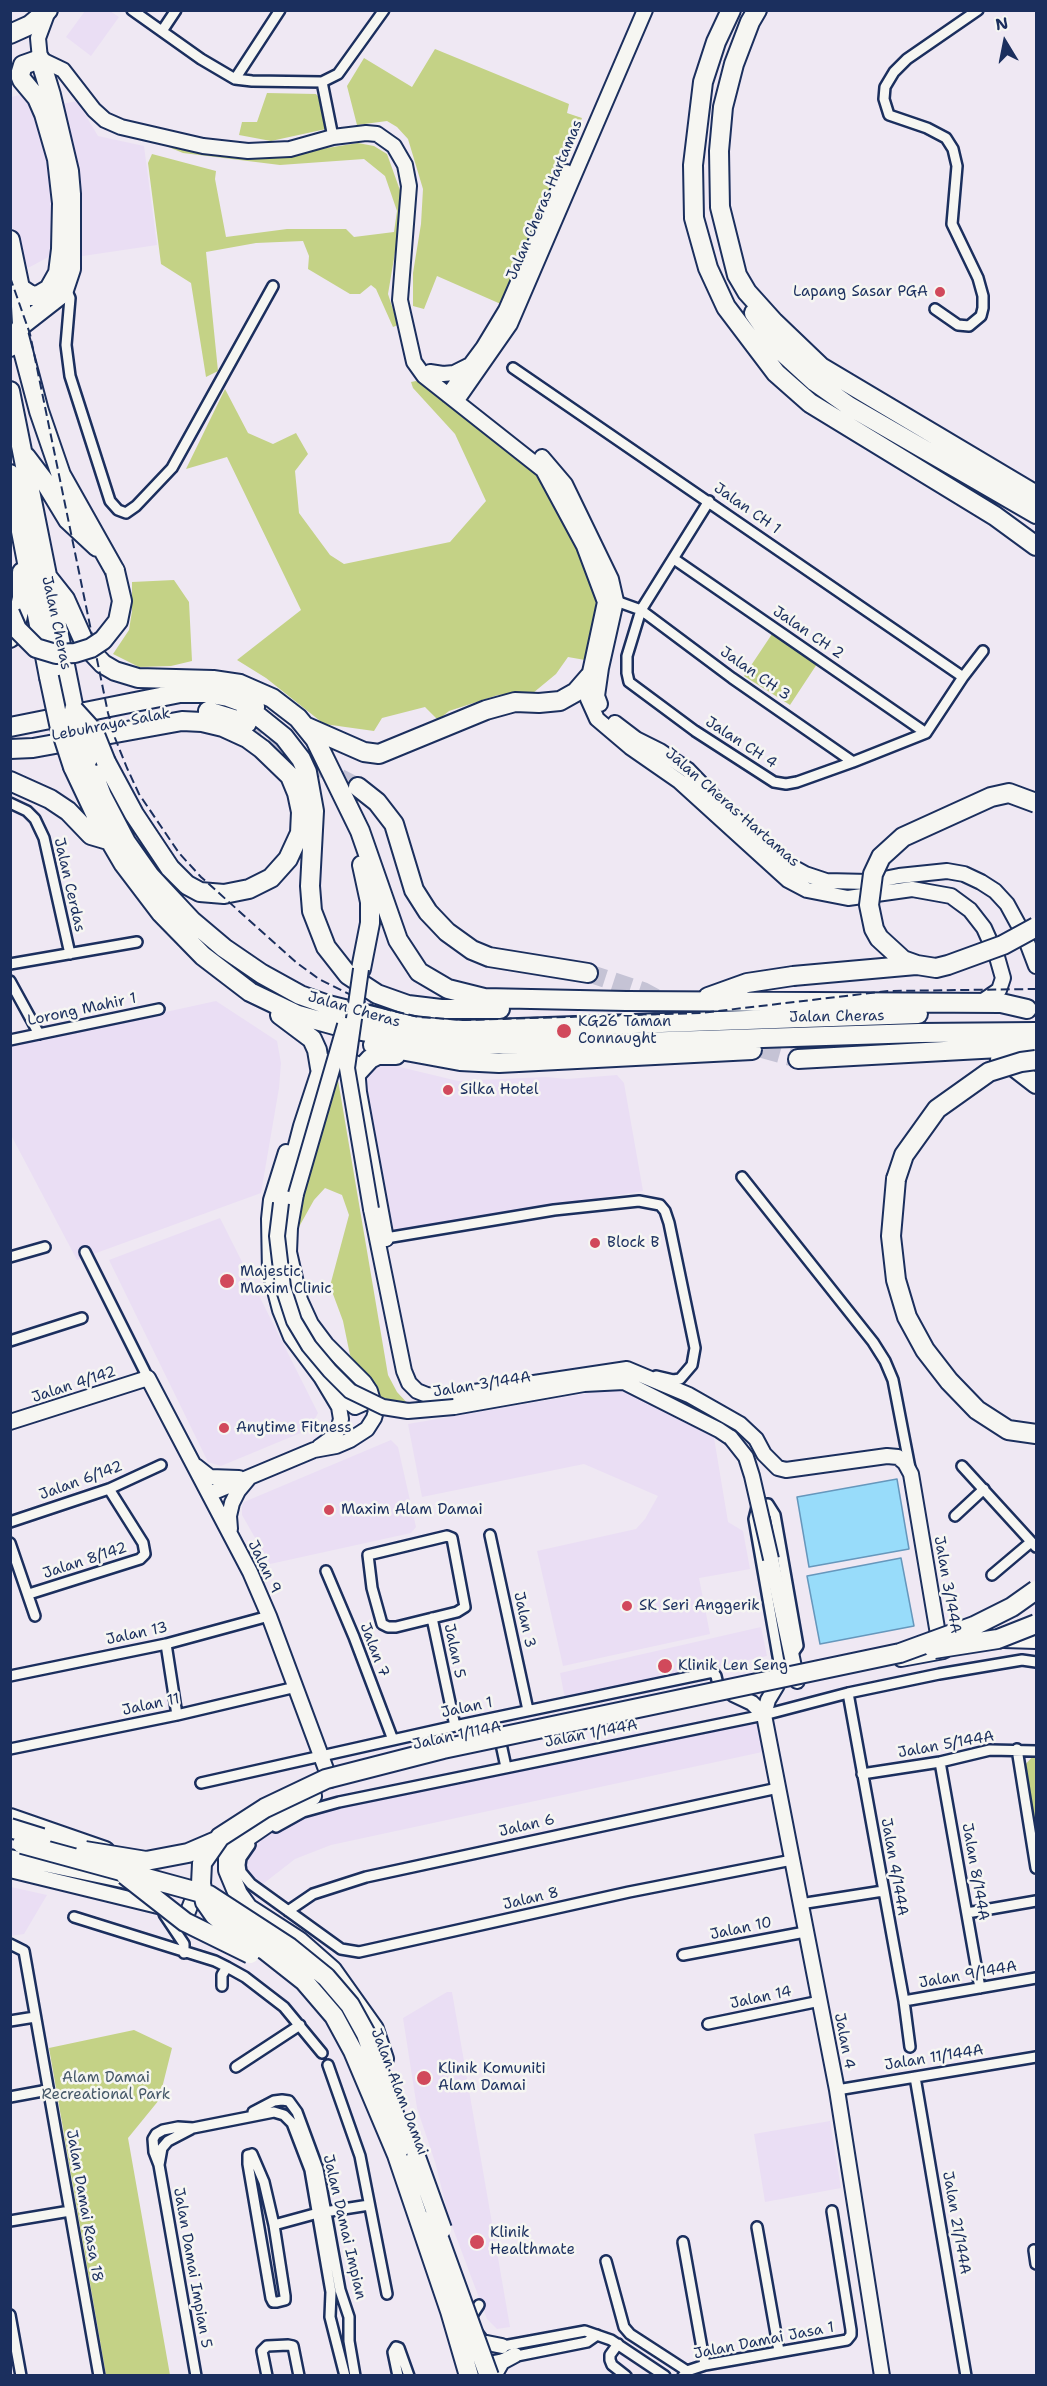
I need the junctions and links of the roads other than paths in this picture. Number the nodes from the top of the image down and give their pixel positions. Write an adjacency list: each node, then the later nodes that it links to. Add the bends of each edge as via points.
1 (48, 10): 11 (street); 13 (highway)
2 (132, 10): 12 (street)
3 (176, 10): 12 (street)
4 (280, 10): 16 (street)
5 (384, 10): 17 (street, via 338,74)
6 (636, 10): 21 (street, Jalan Cheras Hartamas)
7 (645, 10): 21 (street, Jalan Cheras Hartamas)
8 (731, 10): 46 (highway, via 703,82 693,165 694,218 708,268 726,306 776,373 810,403 995,516)
9 (757, 10): 26 (highway, via 734,64 723,107 719,151 720,207 730,254)
10 (978, 10): 27 (street, via 907,59 885,87 889,115 927,128 946,138 953,148 957,166 952,224 978,278 983,308 981,316 969,326 958,325)
11 (41, 28): 14 (street); 15 (street, via 47,50)
12 (162, 31): 16 (street)
13 (14, 33)
14 (40, 59): 15 (street); 18 (highway); 24 (highway, via 23,65 20,75 37,98 57,159 62,203 60,256 58,273 46,292 32,296)
15 (63, 70): 19 (street)
16 (235, 79): 17 (street)
17 (322, 82): 20 (street)
18 (51, 94): 19 (street, via 66,84); 25 (highway, via 71,194)
19 (81, 94): 20 (street, via 105,120 121,127 203,146 248,152 290,149)
20 (333, 137): 29 (street, via 377,134 394,146 405,165 409,186 400,300)
21 (554, 210): 30 (street, Jalan Cheras Hartamas)
22 (10, 240): 24 (highway)
23 (273, 286): 25 (street, via 172,468 126,513 110,501 70,376 66,345 70,298)
24 (20, 288): 28 (highway)
25 (66, 289): 28 (highway)
26 (747, 292): 39 (highway, via 821,367); 44 (highway, via 752,310 779,349 815,382 849,406)
27 (935, 309)
28 (17, 335): 34 (highway)
29 (411, 346): 35 (street); 37 (street, via 414,362 424,376)
30 (487, 351): 32 (street, Jalan Cheras Hartamas); 37 (street, Jalan Cheras Hartamas)
31 (10, 362): 34 (highway)
32 (470, 365): 35 (street, via 454,373); 37 (street, Jalan Cheras Hartamas)
33 (513, 368): 43 (street, Jalan CH 1)
34 (28, 371): 48 (highway, via 61,475)
35 (430, 372): 37 (street)
36 (10, 391): 38 (highway, Jalan Cheras)
37 (455, 395): 50 (street, Jalan Cheras Hartamas, via 538,453 565,484 611,579)
38 (23, 453): 48 (highway, via 68,520); 49 (highway, Jalan Cheras)
39 (999, 471): 41 (highway); 42 (highway)
40 (10, 474): 45 (highway, Jalan Cheras)
41 (1036, 488)
42 (1036, 495)
43 (709, 501): 47 (street, Jalan CH 4); 56 (street, Jalan CH 1)
44 (1036, 514)
45 (24, 542): 53 (highway, via 22,598); 64 (highway, Jalan Cheras, bridge, via 59,724)
46 (1036, 546)
47 (674, 559): 51 (street, Jalan CH 4); 61 (street, Jalan CH 2)
48 (112, 563): 52 (highway, bridge, via 122,601 118,621 92,648 56,654 36,648 17,630)
49 (46, 575): 60 (highway, via 65,599 86,646 103,664 138,678 240,684 272,698); 64 (highway, Jalan Cheras, bridge, via 74,710 94,732)
50 (610, 602): 51 (street, Jalan CH 3); 55 (street, Jalan Cheras Hartamas); 66 (street, Jalan Cheras Hartamas, via 597,696 603,713 636,739 688,770)
51 (640, 610): 63 (street, Jalan CH 3); 63 (street, Jalan CH 4, via 627,656 629,682 669,713 774,782 797,782)
52 (10, 613)
53 (10, 638)
54 (983, 651): 56 (street)
55 (589, 677): 60 (highway, via 576,692 560,701 515,702 486,710 378,754 364,752); 70 (street, Jalan Cheras Hartamas, via 588,699 597,719 679,781)
56 (963, 677): 61 (street)
57 (243, 704): 59 (highway, Lebuhraya Salak, via 228,697 180,693); 72 (highway, Lebuhraya Salak, via 278,718 306,750); 83 (highway, via 284,737 307,772 314,811 312,911 326,947 348,975 393,1001 441,1009 596,1009)
58 (247, 723): 62 (highway, Lebuhraya Salak, via 207,711 159,713)
59 (10, 727)
60 (307, 727): 67 (highway)
61 (926, 733): 63 (street, Jalan CH 4)
62 (10, 747): 64 (highway, via 33,748 182,721 223,727 247,738 290,776 301,812 300,833 288,859 271,878 249,889 224,894 200,892 187,885 165,861 134,814)
63 (853, 762)
64 (89, 763): 71 (highway, Jalan Cheras); 87 (highway, Jalan Cheras, via 126,842 150,876 192,921 262,974 300,995 360,1014 431,1029 497,1030)
65 (10, 781): 71 (highway, via 50,799 91,835)
66 (703, 785): 70 (street, via 721,811); 78 (street, Jalan Cheras Hartamas, via 740,824 785,863 805,874 826,881 870,882 946,871 981,882 1007,904)
67 (349, 791): 72 (highway); 80 (highway, via 377,802 394,824 414,890 447,932 489,957); 83 (highway, via 398,940 429,979 448,989 484,998)
68 (10, 802): 76 (street, Jalan Cerdas, via 35,819 44,838)
69 (1036, 803): 74 (highway, bridge, via 1009,793 991,797 903,837 881,857 873,874 869,905 879,939 903,960 936,968 1003,945)
70 (719, 819): 85 (street, Jalan Cheras Hartamas, via 788,880 807,890 848,898 912,889 951,896 970,910 984,928 1003,978 999,990)
71 (108, 840): 82 (highway, Jalan Cheras, via 170,922 203,956)
72 (362, 865): 79 (highway, via 370,923)
73 (1036, 920): 84 (highway, bridge, via 1009,936 931,963 747,982)
74 (1036, 927)
75 (137, 942): 76 (street)
76 (70, 954): 77 (street)
77 (10, 964)
78 (1036, 966)
79 (361, 969): 108 (street, Jalan 3/144A, bridge, via 347,1068 389,1304); 110 (street, bridge, via 296,1194 290,1228 290,1252 300,1300 311,1324)
80 (588, 973)
81 (10, 981): 90 (street)
82 (250, 992): 88 (highway, Jalan Cheras); 98 (highway, via 312,1039)
83 (626, 1001): 84 (highway)
84 (695, 1001): 85 (highway)
85 (978, 1004): 87 (highway, via 1001,1003)
86 (159, 1009): 90 (street, Lorong Mahir 1)
87 (1032, 1009)
88 (298, 1015): 91 (highway, Jalan Cheras, via 345,1028 450,1044); 95 (highway, via 315,1026 368,1044)
89 (1036, 1032): 91 (highway, Jalan Cheras)
90 (39, 1034): 92 (street, Lorong Mahir 1)
91 (869, 1036): 95 (highway, via 821,1046 542,1062 460,1061)
92 (10, 1040)
93 (1036, 1046): 94 (highway)
94 (964, 1050): 96 (highway); 100 (highway, via 1004,1062)
95 (419, 1055): 99 (highway, via 378,1055)
96 (798, 1059)
97 (1036, 1060): 116 (highway, bridge, via 989,1072 937,1108 904,1155 896,1179 891,1236 896,1280 907,1317 925,1350 977,1410 1008,1430)
98 (320, 1068): 99 (street, via 339,1057 353,1062); 101 (street, Jalan 3/144A)
99 (358, 1072): 103 (street, Jalan 3/144A)
100 (1036, 1083)
101 (301, 1126): 112 (street, via 288,1147 272,1200 268,1254 272,1282 288,1332); 146 (street, Jalan 3/144A, bridge, via 281,1203 277,1236 283,1287 294,1321 330,1371 351,1391 383,1407 408,1411 454,1407 584,1384 624,1382 719,1430 746,1457)
102 (742, 1177): 115 (street, via 879,1351 893,1380)
103 (386, 1238): 108 (street, Jalan 3/144A); 111 (street, via 554,1210 639,1201 660,1205 665,1211 695,1348 692,1365 684,1376 674,1380)
104 (45, 1247): 106 (street)
105 (85, 1252): 113 (street)
106 (10, 1257)
107 (82, 1318): 109 (street)
108 (399, 1339): 111 (street, Jalan 3/144A, via 409,1383 427,1395 461,1394)
109 (10, 1341)
110 (345, 1362): 112 (street, via 364,1393 360,1406 349,1405); 117 (street, via 370,1391 376,1411 374,1418 367,1429 350,1440)
111 (627, 1369): 118 (street, via 689,1395 740,1424 778,1468 808,1468)
112 (321, 1377): 117 (street, via 337,1402 340,1419 333,1437)
113 (148, 1378): 114 (street, Jalan 4/142); 119 (street, Jalan 9)
114 (10, 1422)
115 (903, 1434): 118 (street, via 898,1449); 122 (street)
116 (1036, 1434)
117 (314, 1450): 123 (street)
118 (887, 1456): 122 (street, via 898,1457)
119 (193, 1463): 123 (street, via 210,1477); 126 (street, Jalan 9)
120 (161, 1465): 124 (street, Jalan 6/142)
121 (962, 1466): 125 (street)
122 (911, 1474): 144 (street, Jalan 3/144A)
123 (248, 1478): 126 (street); 129 (street, via 232,1503)
124 (109, 1489): 128 (street, Jalan 6/142); 136 (street, Jalan 8/142, via 143,1543 145,1554)
125 (984, 1489): 127 (street); 132 (street)
126 (209, 1494): 129 (street, Jalan 9)
127 (955, 1516)
128 (10, 1522)
129 (230, 1534): 139 (street, Jalan 9)
130 (490, 1535): 153 (street, Jalan 3)
131 (10, 1543): 136 (street)
132 (1034, 1545): 134 (street)
133 (326, 1571): 157 (street, Jalan 7)
134 (992, 1575)
135 (1036, 1590): 174 (highway, bridge, via 974,1626 900,1653 443,1749 326,1779 265,1808)
136 (29, 1594): 138 (street)
137 (1036, 1604): 145 (highway, bridge, via 1006,1623)
138 (35, 1616)
139 (269, 1616): 143 (street, Jalan 13); 150 (street, Jalan 9)
140 (432, 1618): 140 (street, via 396,1627 382,1624 368,1555 452,1538 465,1607); 156 (street, Jalan 5)
141 (1036, 1624): 145 (highway, bridge, via 998,1639)
142 (1036, 1641): 144 (street, Jalan 1/114A, via 1001,1640)
143 (166, 1644): 148 (street, Jalan 13); 154 (street)
144 (941, 1651): 149 (street, Jalan 1/114A)
145 (902, 1654): 170 (highway, bridge, via 444,1750 332,1784)
146 (791, 1656): 149 (street); 149 (street, via 798,1646 775,1515 768,1504 761,1504 754,1519)
147 (1036, 1662): 151 (street, Jalan 1/144A, via 1022,1660)
148 (10, 1676)
149 (786, 1683): 152 (street, Jalan 1/114A); 155 (street, via 768,1700)
150 (296, 1687): 154 (street, Jalan 11); 162 (street, Jalan 9)
151 (848, 1693): 155 (street, Jalan 1/144A); 165 (street, Jalan 4/144A)
152 (727, 1695): 153 (street, Jalan 1, via 713,1672); 155 (street, via 752,1703); 158 (street, Jalan 1/114A)
153 (528, 1710): 156 (street, Jalan 1)
154 (177, 1715): 159 (street, Jalan 11)
155 (764, 1715): 164 (street, Jalan 1/144A); 168 (street, Jalan 4)
156 (455, 1726): 157 (street, Jalan 1)
157 (393, 1740): 162 (street, Jalan 1)
158 (501, 1744): 164 (street); 166 (street, Jalan 1/114A)
159 (10, 1749)
160 (1017, 1749): 161 (street, Jalan 5/144A); 163 (street, Jalan 5/144A, via 990,1750); 179 (street)
161 (1036, 1751)
162 (322, 1756): 166 (street, Jalan 9); 167 (street, Jalan 1)
163 (940, 1762): 165 (street, Jalan 5/144A); 189 (street, Jalan 8/144A)
164 (506, 1767): 188 (street, Jalan 1/144A, via 303,1812 263,1835 244,1851 241,1872 258,1891)
165 (862, 1774): 183 (street, Jalan 4/144A)
166 (330, 1780): 181 (street, Jalan 1/114A, via 283,1794 243,1815 225,1833)
167 (201, 1783)
168 (778, 1788): 178 (street, Jalan 4); 188 (street, Jalan 6, via 366,1876 313,1894)
169 (10, 1807): 173 (highway)
170 (286, 1810): 176 (highway, bridge, via 188,1853 146,1861); 252 (highway, bridge, via 241,1842 228,1858 228,1870 248,1908 299,1941 332,1970 374,2029)
171 (10, 1818): 173 (highway)
172 (10, 1828): 176 (highway, bridge)
173 (42, 1828): 174 (highway, bridge, via 105,1851 148,1856)
174 (220, 1837): 217 (highway, bridge, via 202,1863 205,1902 231,1929 304,1980 334,2016)
175 (10, 1841): 240 (highway, bridge, via 209,1895 327,1977 350,2005 366,2034)
176 (84, 1851): 217 (highway, bridge, via 130,1878 185,1922 242,1949 303,1991 336,2037)
177 (10, 1857): 182 (street, Jalan Alam Damai)
178 (792, 1860): 186 (street, Jalan 4); 188 (street, Jalan 8, via 359,1952 341,1949)
179 (1036, 1868)
180 (10, 1870): 187 (street, Jalan Alam Damai)
181 (201, 1878): 182 (street); 184 (street, Jalan 1/114A)
182 (166, 1891): 184 (street, Jalan Alam Damai)
183 (883, 1891): 186 (street); 202 (street, Jalan 4/144A)
184 (192, 1899): 190 (street, Jalan 1/114A); 233 (street, Jalan Alam Damai, via 282,1947 316,1973 346,2009 363,2039)
185 (1036, 1901): 189 (street)
186 (800, 1904): 193 (street, Jalan 4)
187 (158, 1906): 190 (street, Jalan Alam Damai); 195 (street, via 178,1932)
188 (288, 1911)
189 (967, 1913): 200 (street, Jalan 8/144A)
190 (187, 1914): 192 (street, Jalan Alam Damai)
191 (74, 1917): 195 (street)
192 (215, 1926): 195 (street, via 199,1932); 241 (street, Jalan Alam Damai, via 275,1959 310,1985 340,2020 358,2055)
193 (805, 1932): 196 (street, Jalan 10); 201 (street, Jalan 4)
194 (10, 1944): 203 (street, Jalan Damai Rasa 18, via 24,1951)
195 (184, 1953): 197 (street)
196 (683, 1955)
197 (227, 1967): 199 (street); 206 (street, via 263,1990)
198 (1036, 1978): 200 (street, Jalan 9/144A)
199 (222, 1986)
200 (980, 1988): 202 (street, Jalan 9/144A)
201 (820, 2001): 205 (street, Jalan 14); 214 (street, Jalan 4)
202 (904, 2001): 207 (street, Jalan 4/144A)
203 (35, 2017): 204 (street); 213 (street, Jalan Damai Rasa 18)
204 (10, 2021)
205 (708, 2024)
206 (300, 2025): 208 (street); 211 (street)
207 (910, 2047)
208 (322, 2053)
209 (1036, 2057): 212 (street, Jalan 11/144A)
210 (328, 2065): 219 (street, via 360,2156)
211 (236, 2067)
212 (915, 2077): 214 (street, Jalan 11/144A); 256 (street, Jalan 21/144A)
213 (48, 2090): 215 (street); 220 (street, Jalan Damai Rasa 18)
214 (837, 2090): 255 (street, Jalan 4)
215 (10, 2097)
216 (246, 2117): 218 (street, Jalan Damai Impian, via 156,2134 154,2152); 222 (street, Jalan Damai Impian, via 274,2112 292,2122); 222 (street, Jalan Damai Impian, via 274,2101 294,2105 318,2169)
217 (397, 2155): 241 (highway, bridge)
218 (159, 2165): 245 (street, Jalan Damai Impian 5)
219 (369, 2205): 222 (street); 230 (street)
220 (70, 2211): 223 (street); 244 (street, Jalan Damai Rasa 18)
221 (832, 2211): 237 (street, Jalan Damai Jasa 1, via 851,2335 847,2340)
222 (322, 2212): 224 (street); 248 (street, Jalan Damai Impian, via 330,2317); 249 (street, Jalan Damai Impian, via 349,2317)
223 (10, 2221)
224 (274, 2225): 224 (street, via 285,2296 285,2300 277,2302 271,2298 248,2155 252,2154 264,2182)
225 (758, 2227): 237 (street)
226 (683, 2242): 239 (street)
227 (1034, 2250): 229 (street)
228 (606, 2261): 242 (street, via 624,2327)
229 (1036, 2264)
230 (387, 2294)
231 (479, 2305): 233 (street)
232 (10, 2315): 243 (street)
233 (468, 2322): 236 (street, via 482,2342); 240 (street, Jalan Alam Damai)
234 (597, 2335): 235 (street); 236 (street, via 585,2331); 238 (street, via 587,2342)
235 (618, 2344): 253 (street, via 610,2360); 254 (street)
236 (502, 2346): 240 (street)
237 (780, 2352): 239 (street, Jalan Damai Jasa 1)
238 (515, 2355): 240 (street); 252 (street, via 502,2362)
239 (705, 2365): 242 (street, Jalan Damai Jasa 1)
240 (484, 2366): 241 (street)
241 (467, 2369)
242 (685, 2373)
243 (18, 2375)
244 (99, 2376)
245 (196, 2376)
246 (267, 2376): 247 (street, via 262,2351 267,2346 288,2345 293,2346)
247 (299, 2376)
248 (345, 2376)
249 (356, 2376)
250 (398, 2376): 251 (street, via 393,2352 396,2347)
251 (409, 2376)
252 (495, 2376)
253 (626, 2376)
254 (665, 2376)
255 (882, 2376)
256 (966, 2376)

